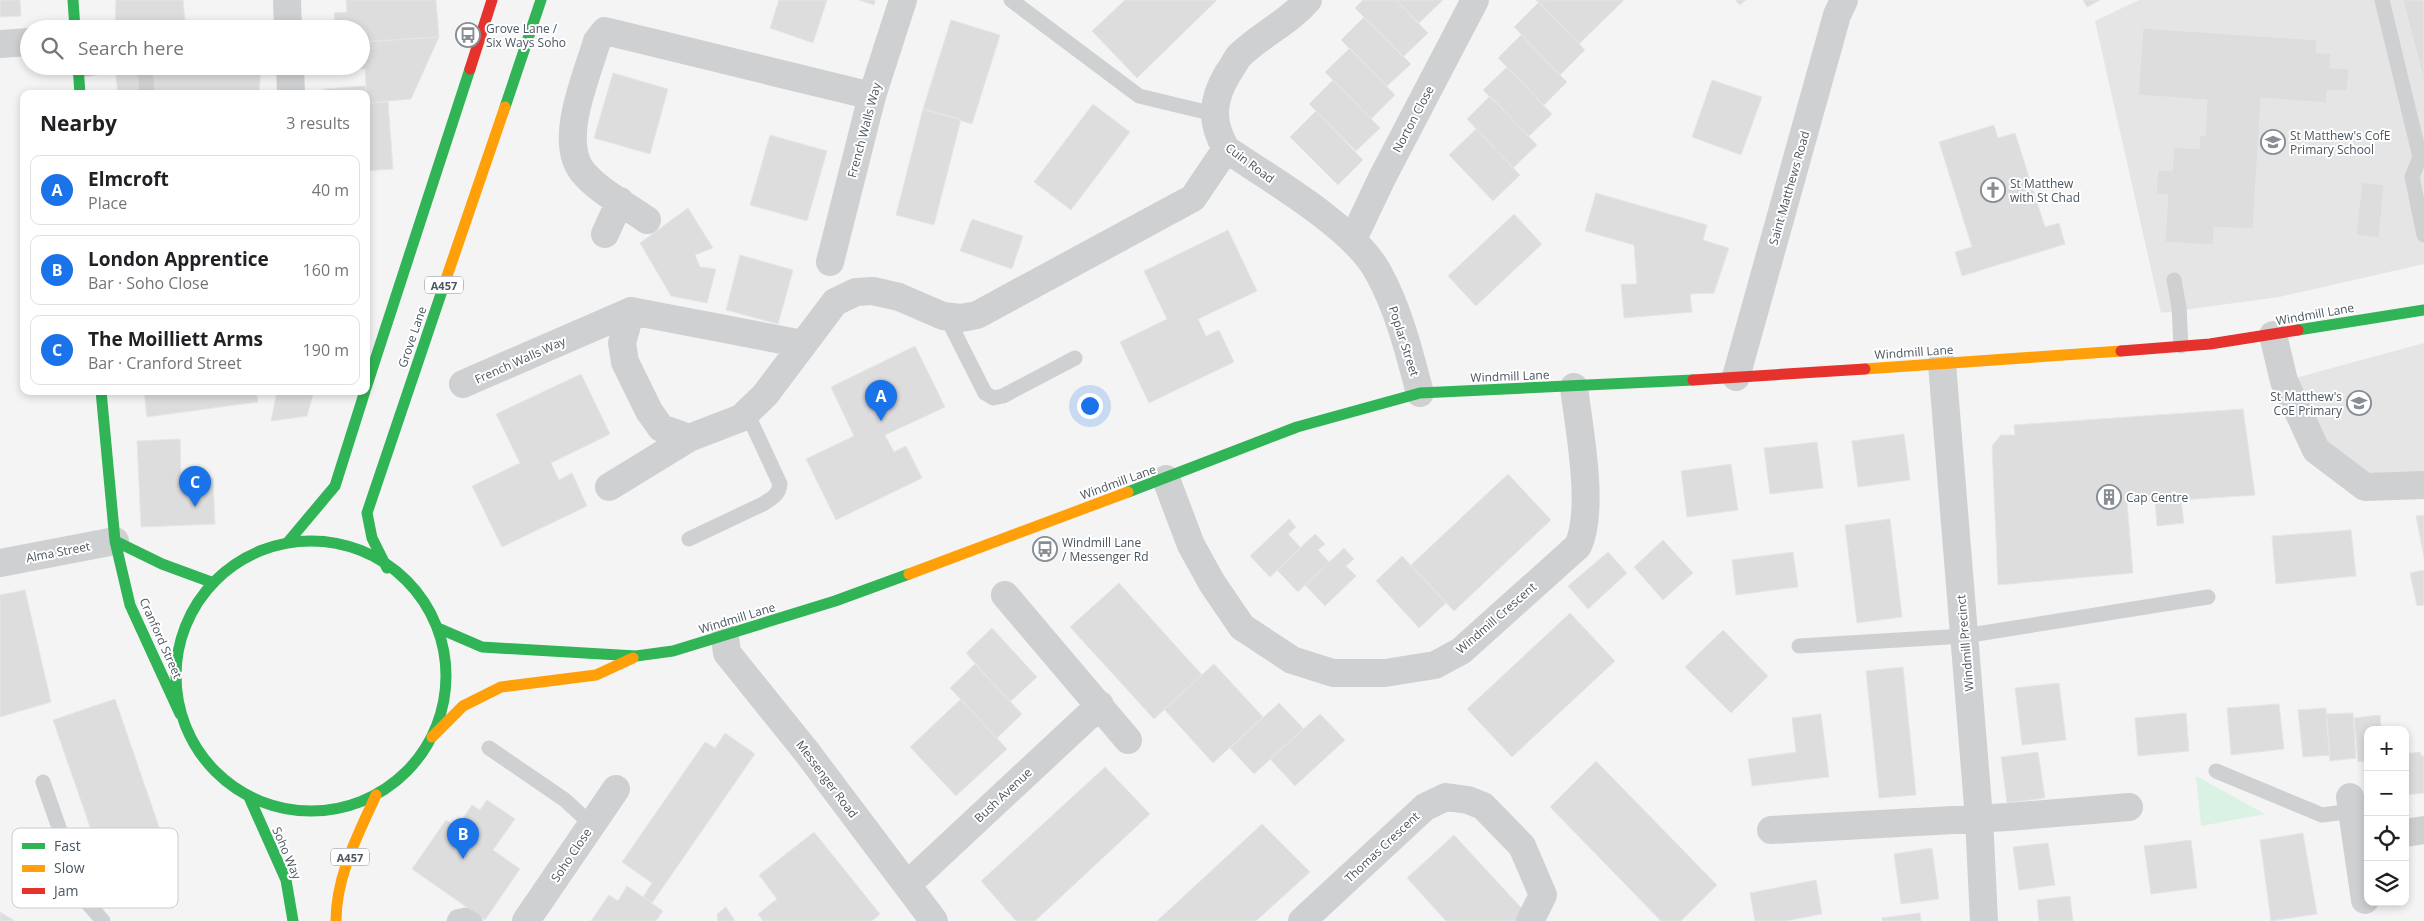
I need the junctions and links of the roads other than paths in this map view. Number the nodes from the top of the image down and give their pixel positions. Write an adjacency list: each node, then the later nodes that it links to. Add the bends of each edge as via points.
1 (74, 0): 11 (main road)
2 (287, 0): 12 (street)
3 (492, 0): 39 (main road)
4 (541, 0): 55 (main road, Grove Lane / A457, via 367,513 372,538)
5 (903, 0): 21 (street, French Walls Way)
6 (1011, 0): 22 (lane, via 1139,96)
7 (1308, 0): 22 (street, Cuin Road, via 1238,57 1218,90)
8 (1475, 0): 28 (street, Norton Close)
9 (1844, 0): 40 (street, Saint Matthews Road, via 1834,25)
10 (2382, 0): 27 (lane, via 2420,157 2412,177)
11 (75, 20)
12 (288, 20)
13 (20, 43): 14 (street)
14 (0, 44)
15 (79, 75): 18 (main road)
16 (146, 75): 19 (lane)
17 (290, 75): 20 (street)
18 (80, 90)
19 (147, 90)
20 (291, 90)
21 (872, 96): 24 (street, via 605,31 598,41 573,124 573,154 593,182); 30 (street, French Walls Way)
22 (1214, 114): 23 (street, Cuin Road, via 1217,134)
23 (1226, 149): 28 (street, Cuin Road); 33 (street, via 1193,198 977,315)
24 (620, 201): 25 (street); 26 (street)
25 (647, 220)
26 (605, 234)
27 (2424, 235)
28 (1353, 239): 43 (street, Poplar Street, via 1377,271 1399,317)
29 (2174, 280): 36 (lane)
30 (832, 284): 33 (street, via 856,292 873,291 899,297); 35 (street, French Walls Way)
31 (2424, 310): 34 (main road, Windmill Lane)
32 (631, 311): 35 (street); 41 (street, French Walls Way); 47 (street, via 622,343 625,362 649,411 662,428)
33 (946, 316): 37 (lane, via 985,394 993,398 1004,396)
34 (2273, 335): 36 (main road, Windmill Lane); 49 (street, via 2284,381 2316,450 2365,487)
35 (804, 344): 46 (street, French Walls Way, via 765,396)
36 (2181, 346): 38 (main road, Windmill Lane)
37 (1074, 358)
38 (1942, 364): 40 (main road, Windmill Lane); 60 (street, Windmill Precinct)
39 (370, 376)
40 (1736, 377): 42 (main road, Windmill Lane)
41 (463, 384)
42 (1574, 387): 43 (main road, Windmill Lane); 48 (street, Windmill Crescent, via 1587,510 1584,533 1578,546 1461,652 1435,665 1385,673 1333,672 1292,660 1242,627 1191,545)
43 (1420, 394): 48 (main road, Windmill Lane, via 1297,427)
44 (101, 395): 52 (main road, Cranford Street)
45 (364, 395): 53 (main road, via 334,486)
46 (746, 412): 47 (street, French Walls Way, via 741,418); 51 (lane, via 780,484 779,490 763,504)
47 (689, 438): 50 (street, French Walls Way)
48 (1166, 479): 61 (main road, Windmill Lane, via 835,601)
49 (2424, 485)
50 (609, 487)
51 (689, 539)
52 (115, 541): 54 (street, Alma Street); 56 (main road, via 152,561); 65 (main road, Cranford Street, via 130,605)
53 (288, 542): 55 (main road, via 327,541 356,548); 56 (main road, via 245,556)
54 (0, 563)
55 (387, 569): 59 (main road, via 411,584)
56 (211, 582): 65 (main road, via 189,614 178,643 175,682)
57 (1005, 594): 64 (street)
58 (2208, 597): 60 (lane)
59 (438, 628): 63 (main road, Windmill Lane, via 482,648); 66 (main road, via 446,662 446,693)
60 (1964, 636): 62 (lane); 76 (street, Windmill Precinct)
61 (724, 637): 63 (main road, Windmill Lane, via 673,651); 84 (street, Messenger Road, via 727,653)
62 (1799, 646)
63 (636, 656): 66 (main road, Windmill Lane, via 596,675 501,687 463,706)
64 (1100, 705): 67 (street); 84 (street, Bush Avenue)
65 (180, 714): 73 (main road, Cranford Street, via 199,754)
66 (432, 738): 72 (main road, via 412,766 395,783)
67 (1128, 740)
68 (489, 748): 77 (lane, via 565,800)
69 (2216, 771): 74 (lane, via 2322,815)
70 (43, 782): 78 (lane)
71 (616, 789): 77 (street, Soho Close)
72 (376, 795): 73 (main road, via 329,810 286,810); 88 (main road, A457, via 346,865 335,910)
73 (249, 797): 87 (main road, Soho Way, via 286,880)
74 (2351, 804): 82 (street)
75 (2129, 808): 76 (street)
76 (1979, 818): 79 (street); 95 (street, Windmill Precinct)
77 (592, 825): 91 (street, Soho Close)
78 (59, 828)
79 (1771, 830)
80 (2424, 830): 81 (street)
81 (2409, 832)
82 (2362, 839): 83 (street)
83 (2364, 880)
84 (907, 885): 92 (street, Messenger Road)
85 (92, 908): 86 (lane)
86 (103, 921)
87 (293, 921)
88 (336, 921)
89 (454, 921): 90 (lane, via 464,915)
90 (475, 921)
91 (526, 921)
92 (934, 921)
93 (1302, 921): 94 (street, Thomas Crescent, via 1425,807 1446,797 1483,806 1522,846 1542,895)
94 (1530, 921)
95 (1984, 921)

